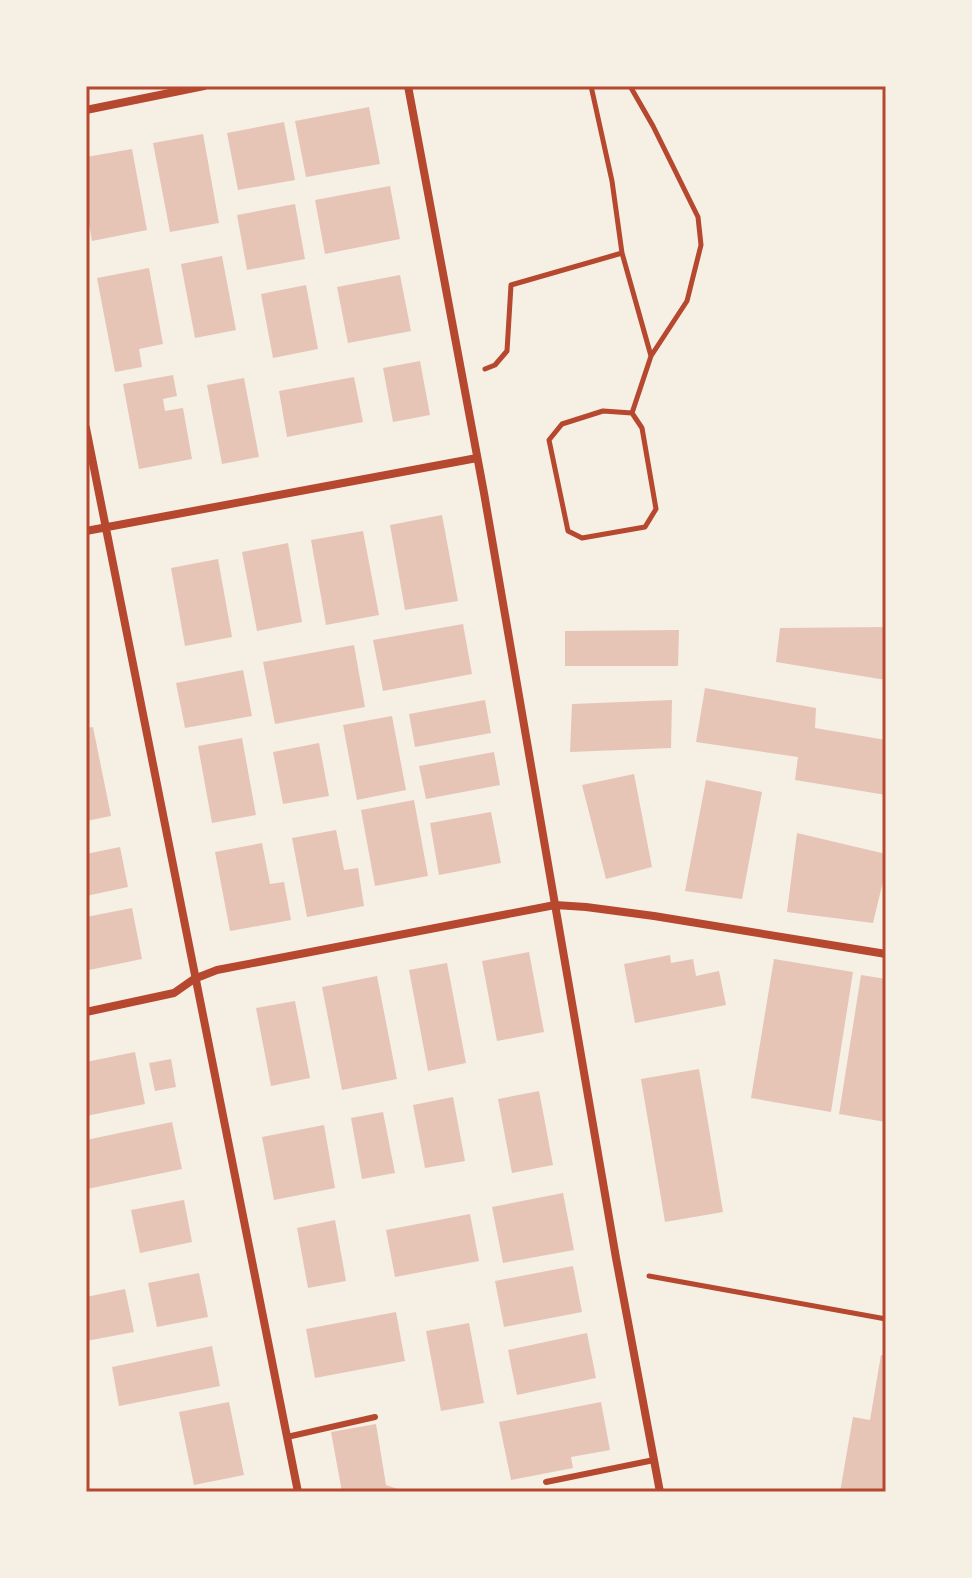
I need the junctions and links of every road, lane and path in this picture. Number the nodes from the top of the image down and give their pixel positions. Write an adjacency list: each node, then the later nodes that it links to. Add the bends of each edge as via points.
1 (204, 86): 5 (street)
2 (408, 86): 11 (street)
3 (591, 86): 6 (path)
4 (630, 86): 7 (path, via 698,217 701,245 687,301)
5 (86, 110)
6 (622, 253): 7 (path); 8 (path, via 511,285 507,351)
7 (651, 356): 9 (path)
8 (485, 369)
9 (632, 413): 9 (path, via 603,411 562,424 549,440 568,531 582,538 645,527 656,509 642,428)
10 (86, 428): 12 (street)
11 (477, 458): 12 (street); 14 (street)
12 (106, 527): 13 (street); 16 (street)
13 (86, 531)
14 (555, 905): 15 (street); 16 (street, via 217,970); 22 (street)
15 (886, 954)
16 (194, 979): 17 (street, via 174,993); 21 (street)
17 (86, 1012)
18 (649, 1276): 19 (path)
19 (886, 1319)
20 (375, 1417): 21 (lane)
21 (287, 1437): 24 (street)
22 (654, 1460): 23 (lane); 25 (street)
23 (546, 1482)
24 (298, 1492)
25 (660, 1492)

